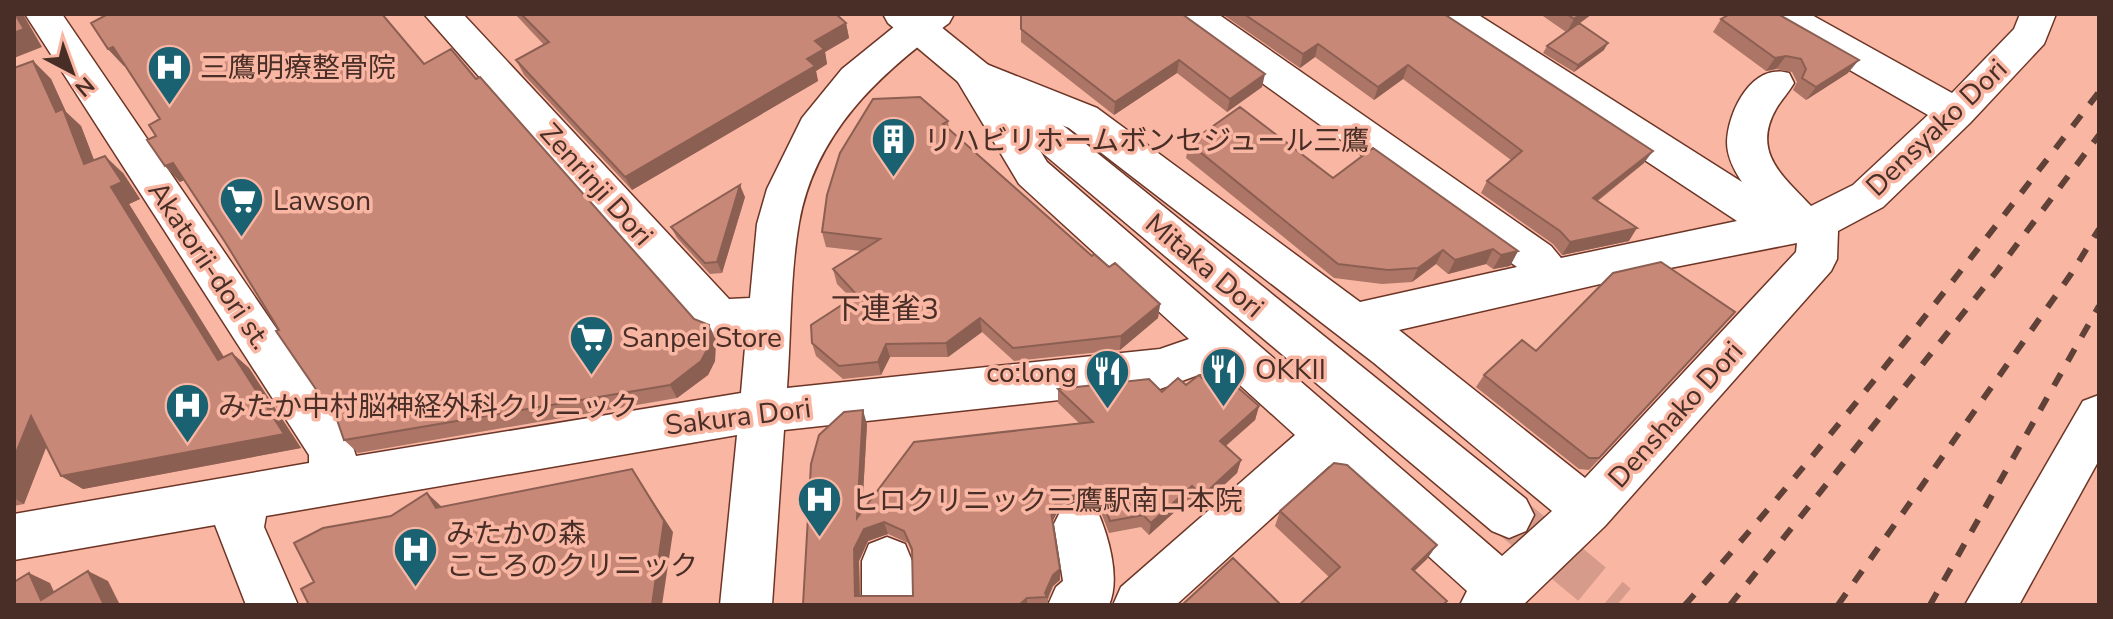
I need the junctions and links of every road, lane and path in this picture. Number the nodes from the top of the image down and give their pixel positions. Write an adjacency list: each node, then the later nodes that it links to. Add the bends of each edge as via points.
1 (43, 14): 19 (street, Akatorii-dori st., via 56,59 332,450)
2 (442, 14): 13 (street, Zenrinji Dori, via 719,318)
3 (1192, 14): 12 (street, via 1536,258)
4 (1450, 14): 11 (street, via 1752,210)
5 (1781, 14): 10 (street)
6 (2038, 14): 10 (street, Densyako Dori, via 2031,35)
7 (918, 19): 8 (street, Mitaka Dori); 13 (street, via 842,92 801,150 786,184 778,224)
8 (971, 72): 14 (street, via 1083,118); 15 (street, via 1033,173); 22 (street, Mitaka Dori)
9 (1775, 83): 11 (street, via 1753,113 1747,143 1751,163)
10 (1956, 113): 11 (street, Densyako Dori, via 1868,196)
11 (1797, 227): 12 (street, Densyako Dori); 21 (street, Denshako Dori, via 1819,240 1816,259)
12 (1552, 278): 14 (street, Densyako Dori)
13 (769, 316): 16 (street)
14 (1354, 322): 21 (street)
15 (1223, 341): 16 (street, Sakura Dori, via 1197,358 1160,369); 18 (street)
16 (762, 411): 19 (street, Sakura Dori); 27 (street)
17 (2095, 433): 30 (street)
18 (1328, 436): 25 (street); 29 (street)
19 (335, 482): 20 (street, Sakura Dori)
20 (244, 499): 24 (street, Sakura Dori); 26 (street, via 239,527)
21 (1588, 510): 25 (street, Denshako Dori)
22 (1509, 515)
23 (1079, 524): 28 (street, via 1090,591)
24 (14, 537)
25 (1494, 597)
26 (272, 605)
27 (746, 605)
28 (1074, 605)
29 (1139, 605)
30 (1991, 605)

